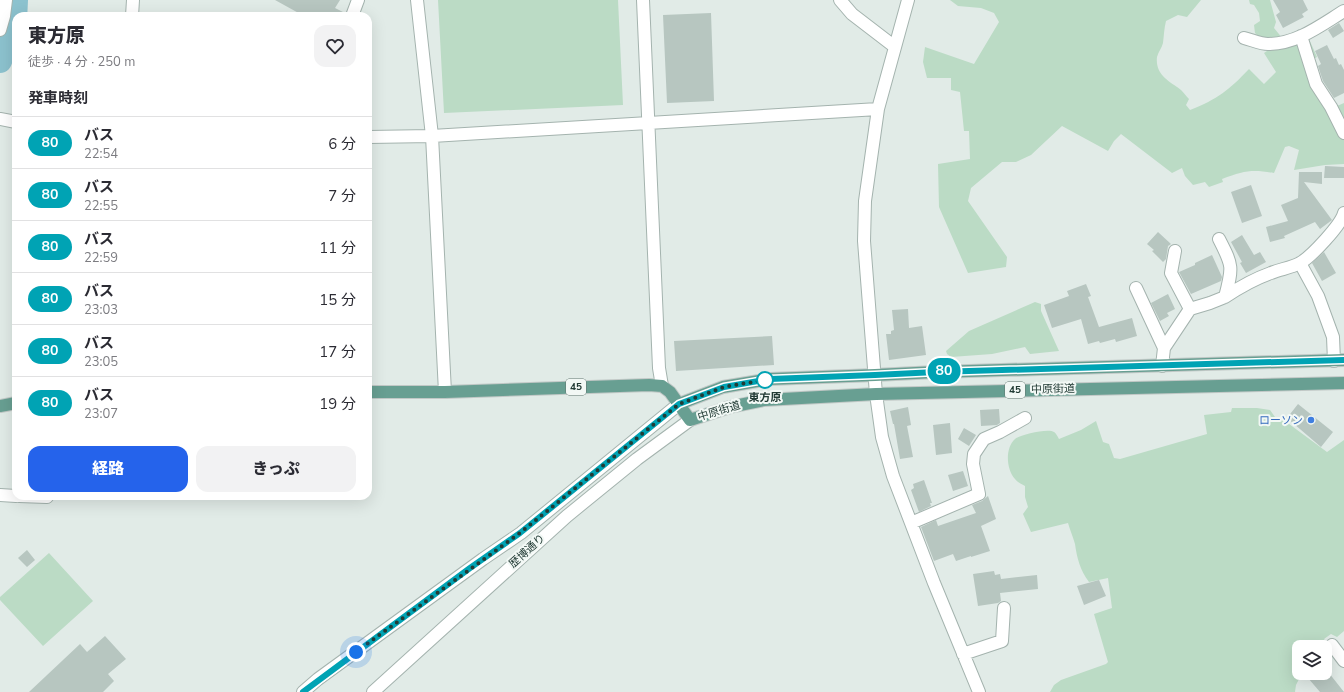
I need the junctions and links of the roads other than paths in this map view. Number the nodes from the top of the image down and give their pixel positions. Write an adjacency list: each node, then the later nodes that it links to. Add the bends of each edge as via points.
1 (6, 0): 11 (street)
2 (133, 0): 9 (street)
3 (358, 0): 10 (street)
4 (418, 0): 20 (street)
5 (643, 0): 18 (street)
6 (840, 0): 14 (street, via 852,14)
7 (908, 0): 14 (street)
8 (1344, 11): 12 (street)
9 (132, 12)
10 (354, 12)
11 (0, 30)
12 (1301, 36): 13 (street, via 1282,43 1267,44); 19 (street, via 1316,84)
13 (1244, 38)
14 (895, 47): 15 (street)
15 (878, 109): 18 (street); 32 (street, via 865,201 864,241)
16 (0, 119): 17 (street)
17 (12, 121)
18 (647, 123): 20 (street); 34 (street)
19 (1344, 133)
20 (432, 136): 21 (street); 36 (street)
21 (372, 137)
22 (1344, 213): 25 (street, via 1342,220 1330,234)
23 (1219, 239): 27 (street, via 1230,261 1231,276)
24 (1175, 251): 28 (street, via 1171,273)
25 (1300, 263): 27 (street, via 1242,285); 30 (street, via 1318,296)
26 (1136, 288): 29 (street)
27 (1225, 297): 28 (street)
28 (1190, 309): 29 (street)
29 (1164, 348): 31 (street)
30 (1339, 361): 31 (main road, 中原街道 / 45)
31 (1162, 366): 32 (main road, 中原街道 / 45)
32 (875, 375): 37 (street); 39 (main road, 中原街道 / 45, via 770,379 724,387)
33 (1344, 383): 37 (main road, 中原街道 / 45)
34 (662, 386): 36 (main road, 45); 39 (main road, 中原街道)
35 (372, 392): 36 (main road, 45)
36 (445, 392)
37 (876, 394): 42 (main road, 中原街道 / 45, via 764,400 730,407); 45 (street, via 882,437 892,476)
38 (12, 404): 40 (main road)
39 (679, 404): 42 (main road, 中原街道); 50 (street, 歴博通り, via 520,533)
40 (0, 406)
41 (1024, 418): 45 (street, via 984,439 974,454 973,464 979,494)
42 (690, 420): 51 (street, 歴博通り, via 567,516)
43 (0, 495): 44 (street)
44 (12, 496)
45 (911, 523): 48 (street)
46 (1004, 608): 48 (street, via 1002,641)
47 (1332, 644): 49 (street)
48 (963, 654): 52 (street)
49 (1344, 661)
50 (303, 692)
51 (373, 692)
52 (979, 692)

